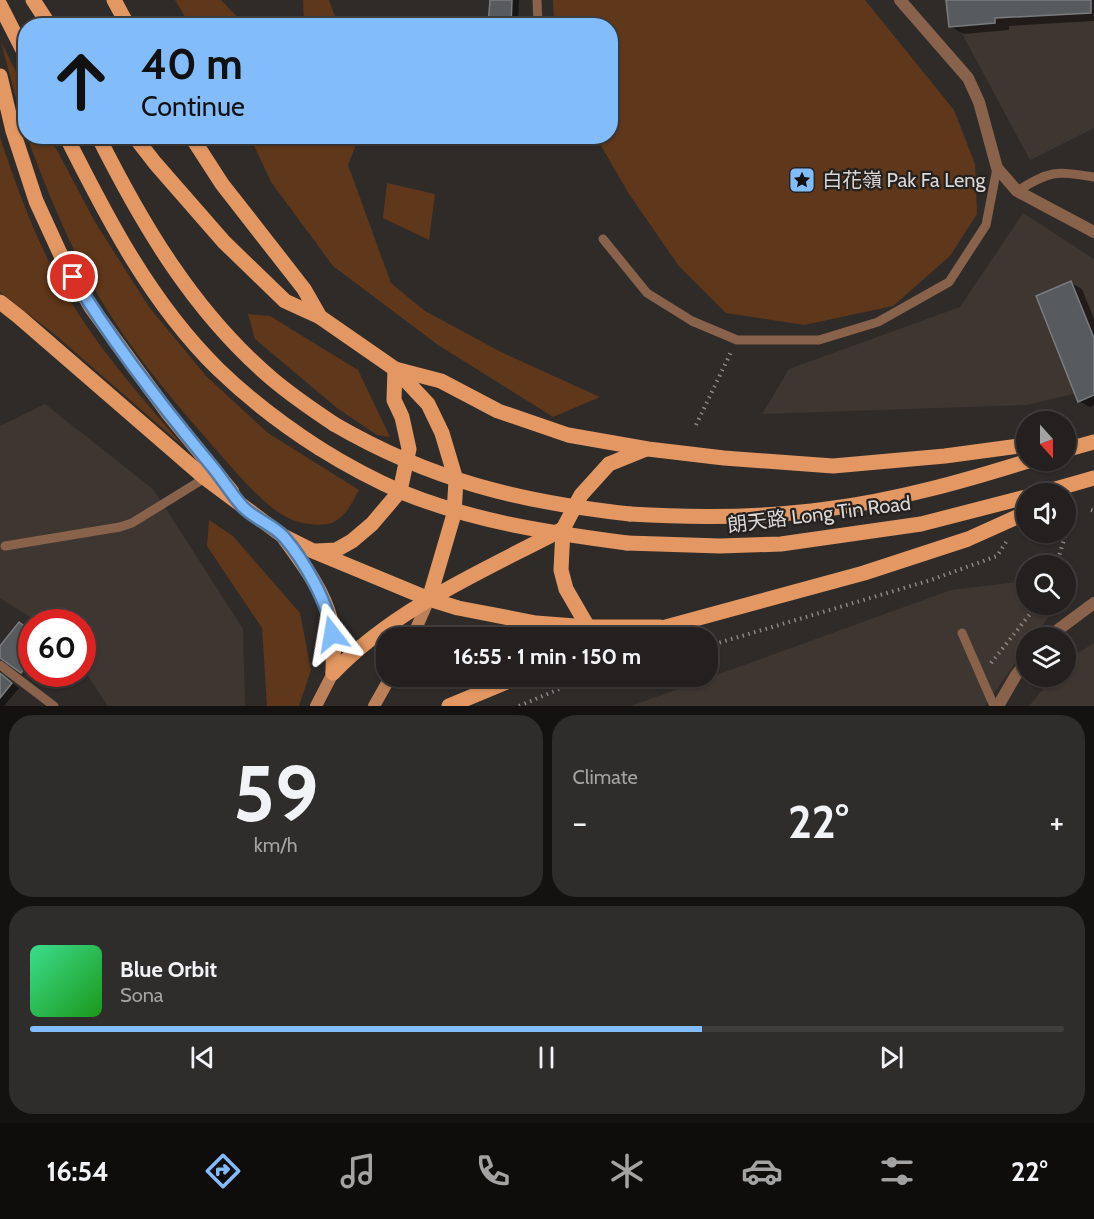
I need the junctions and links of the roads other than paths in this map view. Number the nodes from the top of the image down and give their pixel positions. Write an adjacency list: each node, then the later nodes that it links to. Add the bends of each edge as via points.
1 (31, 0): 6 (main road); 7 (main road)
2 (114, 0): 8 (main road)
3 (537, 0): 9 (lane)
4 (900, 0): 16 (street, via 968,78 980,102)
5 (0, 5): 10 (main road)
6 (39, 18)
7 (44, 18)
8 (124, 18)
9 (538, 18)
10 (18, 40)
11 (0, 76): 36 (main road, via 36,201 64,262 91,307 168,413)
12 (70, 144): 35 (main road, 朗天路 Long Tin Road, bridge, via 146,281 218,369 270,414 319,448 357,471 440,506 542,531 627,543 720,546 781,544 921,524)
13 (102, 144): 29 (main road, 朗天路 Long Tin Road, bridge, via 153,237 228,337 271,378 334,424 370,445 452,479 544,503 673,517 736,516 829,509 933,489)
14 (140, 144): 22 (main road, via 224,242 285,301)
15 (196, 144): 22 (main road)
16 (997, 168): 18 (street); 20 (lane, via 986,225 949,282 878,322 819,340 737,340 692,321 647,293)
17 (1094, 177): 18 (lane, via 1061,172 1041,176)
18 (1017, 191): 19 (street)
19 (1094, 232)
20 (603, 239)
21 (0, 303): 30 (main road)
22 (320, 317): 23 (main road)
23 (395, 369): 28 (main road, via 441,381 498,411 567,435); 41 (main road, via 394,400 409,449 400,491 352,541 336,550); 42 (main road, via 428,404 442,433 456,480 454,514)
24 (1076, 439): 25 (main road)
25 (1094, 440): 27 (main road)
26 (1016, 446): 28 (main road, via 833,466)
27 (1076, 446)
28 (648, 449): 38 (main road, via 609,464 581,495)
29 (1016, 464)
30 (206, 478): 36 (main road); 40 (lane, via 132,523)
31 (1094, 478): 32 (main road)
32 (1076, 483)
33 (1094, 483): 34 (main road)
34 (1076, 491)
35 (1016, 500)
36 (244, 509): 39 (main road)
37 (1016, 517): 46 (main road, via 864,573)
38 (564, 529): 42 (main road); 45 (main road, via 561,570 566,589)
39 (283, 536): 41 (main road); 50 (main road, via 325,605 331,623)
40 (5, 546)
41 (313, 551): 42 (main road)
42 (429, 599): 44 (main road); 45 (main road, via 536,623); 50 (main road, via 372,637)
43 (1094, 603): 47 (street)
44 (417, 627)
45 (588, 627)
46 (660, 627)
47 (1062, 627)
48 (962, 633): 58 (lane)
49 (0, 665): 54 (lane)
50 (333, 674): 55 (main road)
51 (1016, 675): 58 (street)
52 (385, 687): 56 (main road)
53 (495, 687): 57 (main road)
54 (54, 706)
55 (316, 706)
56 (374, 706)
57 (449, 706)
58 (996, 706)

